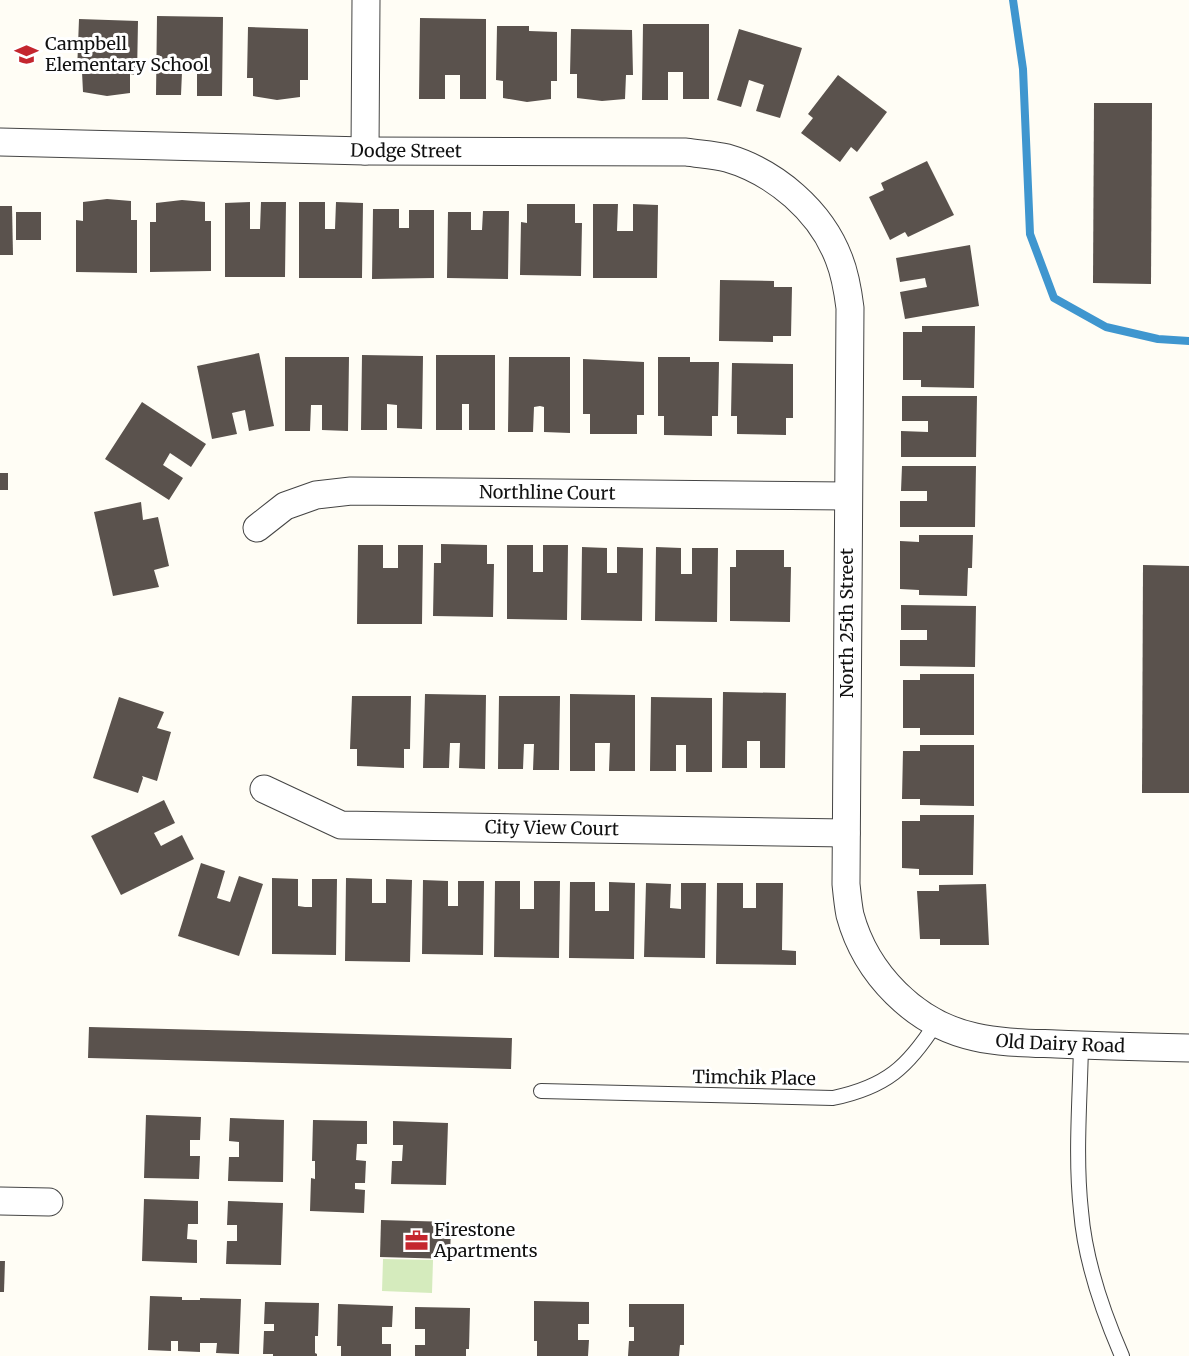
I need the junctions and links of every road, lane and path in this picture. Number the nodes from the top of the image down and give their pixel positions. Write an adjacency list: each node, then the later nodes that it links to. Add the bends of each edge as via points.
1 (366, 0): 3 (street)
2 (0, 142): 3 (street, Dodge Street)
3 (365, 151): 4 (street, Dodge Street, via 686,152 727,158 763,173)
4 (801, 202): 5 (street, North 25th Street, via 823,228 839,258 847,287)
5 (848, 496): 6 (street, Northline Court, via 351,490 316,495 285,506); 8 (street, North 25th Street)
6 (257, 528)
7 (264, 789): 8 (street, City View Court, via 341,825)
8 (846, 833): 9 (street, North 25th Street, via 850,915 861,944 896,994)
9 (936, 1023): 10 (street, Old Dairy Road, via 995,1041); 12 (lane, Timchik Place, via 902,1069 857,1093 834,1098)
10 (1081, 1045): 11 (street, Old Dairy Road); 15 (lane, via 1081,1212 1090,1264 1107,1323)
11 (1189, 1047)
12 (541, 1091)
13 (0, 1201): 14 (street)
14 (50, 1202)
15 (1122, 1356)

